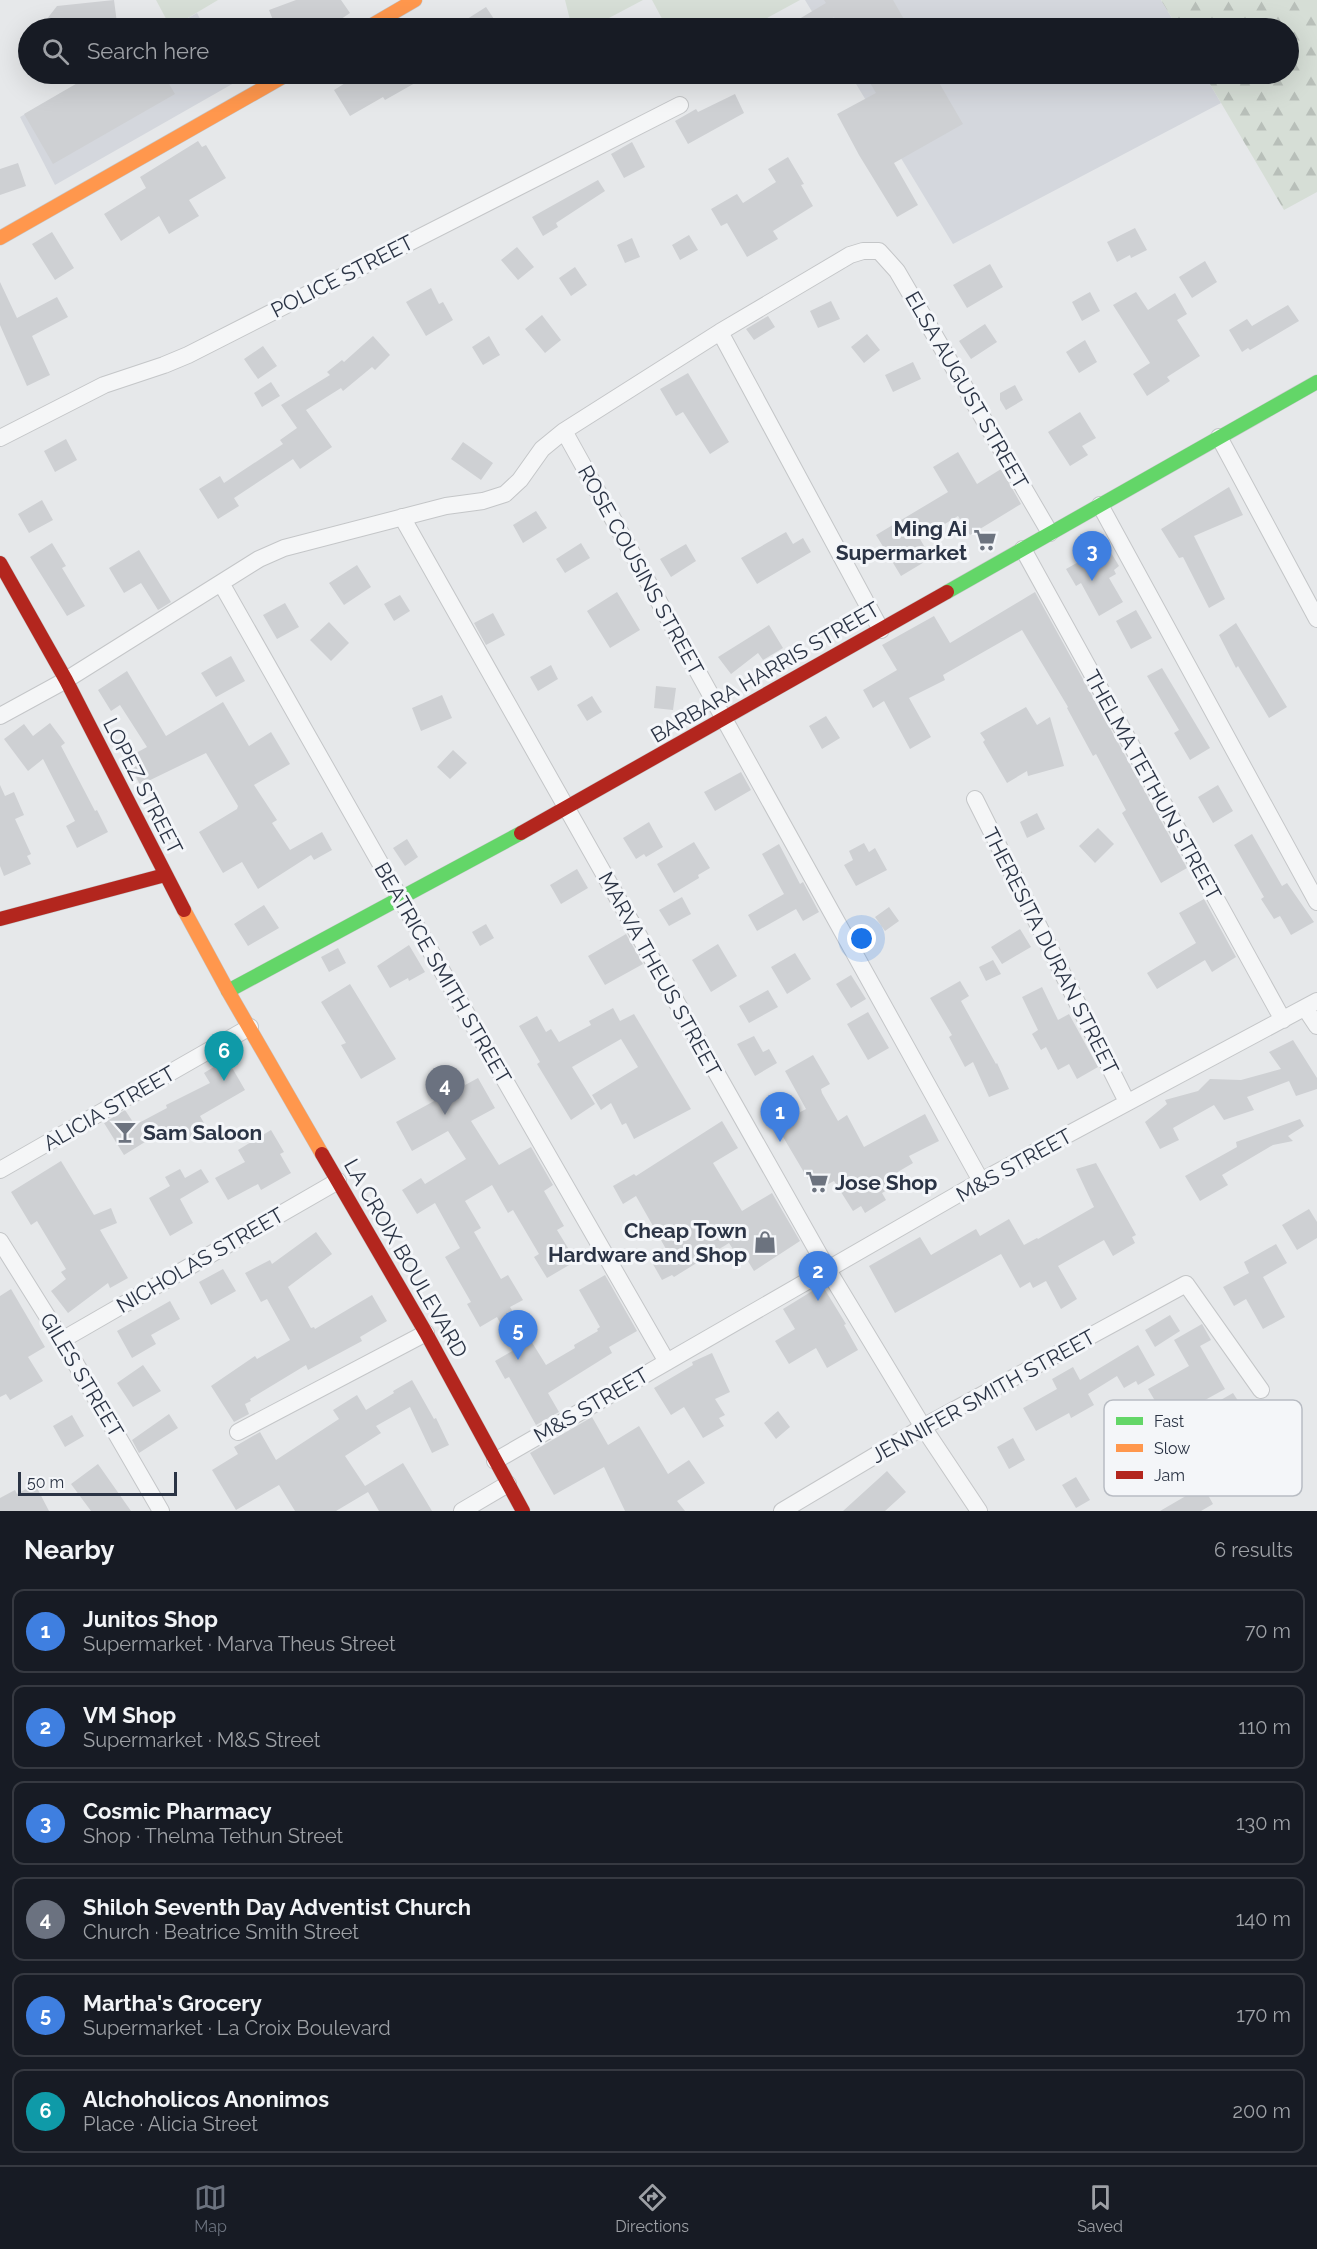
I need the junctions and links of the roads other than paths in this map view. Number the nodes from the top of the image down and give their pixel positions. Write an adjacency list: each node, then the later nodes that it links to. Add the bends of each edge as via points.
1 (415, 0): 2 (street)
2 (384, 18)
3 (270, 84): 5 (street)
4 (680, 105): 10 (street, POLICE STREET, via 188,354 104,385)
5 (0, 238)
6 (720, 332): 8 (street); 13 (street, ELSA AUGUST STREET, via 850,255 879,251 897,270); 18 (street)
7 (1317, 382): 9 (street, BARBARA HARRIS STREET)
8 (564, 431): 12 (street, via 542,449 505,494); 21 (street, ROSE COUSINS STREET)
9 (1219, 437): 11 (street, BARBARA HARRIS STREET); 17 (street)
10 (0, 438)
11 (1100, 505): 13 (street, BARBARA HARRIS STREET); 26 (street)
12 (402, 517): 16 (street, via 284,548 259,558); 23 (street, MARVA THEUS STREET)
13 (1050, 533): 14 (street, BARBARA HARRIS STREET)
14 (1023, 549): 18 (street, BARBARA HARRIS STREET); 30 (street, THELMA TETHUN STREET)
15 (0, 563): 19 (street, LOPEZ STREET)
16 (221, 583): 19 (street); 25 (street, BEATRICE SMITH STREET)
17 (1317, 619)
18 (881, 630): 21 (street, BARBARA HARRIS STREET)
19 (66, 680): 20 (street); 24 (street, LOPEZ STREET)
20 (0, 716)
21 (723, 720): 23 (street, BARBARA HARRIS STREET); 36 (street, ROSE COUSINS STREET)
22 (975, 799): 33 (street, THERESITA DURAN STREET)
23 (567, 808): 25 (street, BARBARA HARRIS STREET); 38 (street, MARVA THEUS STREET)
24 (165, 875): 27 (street); 28 (street, LOPEZ STREET)
25 (400, 898): 28 (street, BARBARA HARRIS STREET); 41 (street, BEATRICE SMITH STREET)
26 (1317, 902)
27 (0, 919)
28 (228, 991): 32 (street, LOPEZ STREET)
29 (1311, 1004): 30 (street, M&S STREET); 31 (street)
30 (1283, 1020): 33 (street, M&S STREET)
31 (1317, 1026)
32 (250, 1028): 34 (street, ALICIA STREET); 35 (street, LA CROIX BOULEVARD)
33 (1127, 1102): 36 (street, M&S STREET)
34 (0, 1170)
35 (338, 1181): 39 (street, LA CROIX BOULEVARD); 40 (street, NICHOLAS STREET)
36 (981, 1181): 38 (street, M&S STREET)
37 (0, 1241): 40 (street, GILES STREET)
38 (828, 1270): 41 (street, M&S STREET); 43 (street, MARVA THEUS STREET)
39 (426, 1333): 44 (street); 45 (street, LA CROIX BOULEVARD)
40 (62, 1340): 47 (street, GILES STREET)
41 (667, 1362): 45 (street, M&S STREET)
42 (1261, 1390): 43 (street, JENNIFER SMITH STREET, via 1186,1284)
43 (923, 1427): 50 (street, JENNIFER SMITH STREET); 51 (street, MARVA THEUS STREET)
44 (238, 1432)
45 (495, 1461): 46 (street, LA CROIX BOULEVARD)
46 (508, 1484): 48 (street); 49 (street, LA CROIX BOULEVARD)
47 (161, 1511)
48 (462, 1511)
49 (523, 1511)
50 (782, 1511)
51 (979, 1511)

